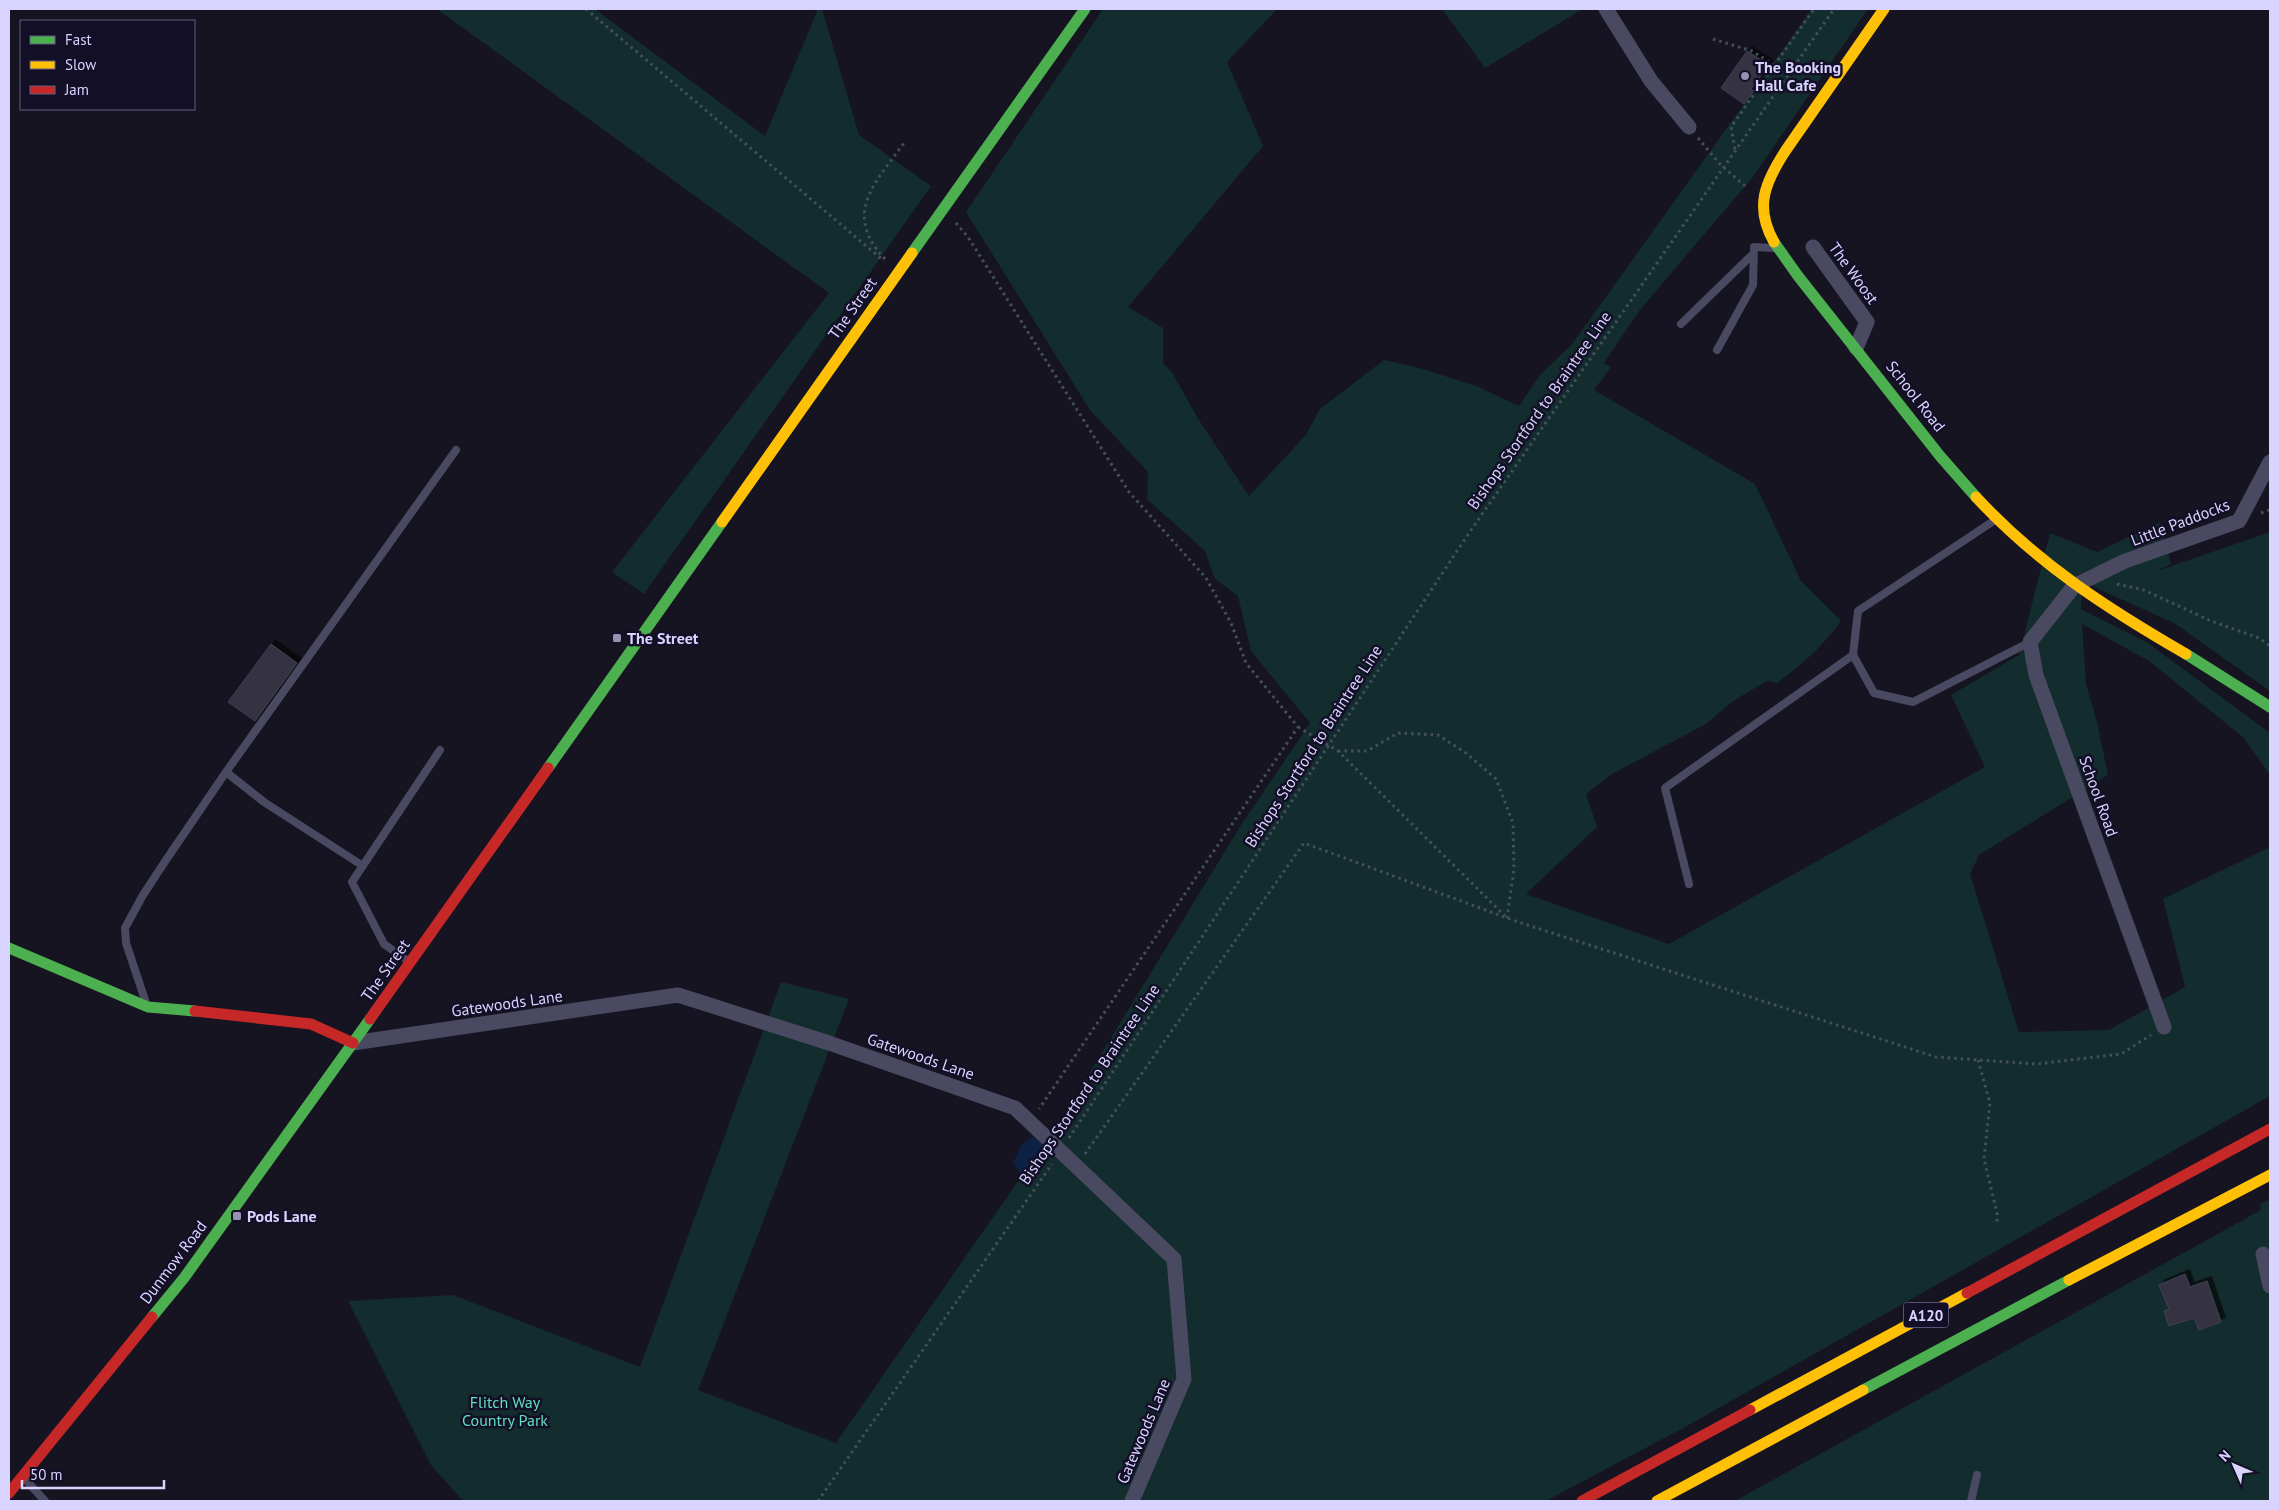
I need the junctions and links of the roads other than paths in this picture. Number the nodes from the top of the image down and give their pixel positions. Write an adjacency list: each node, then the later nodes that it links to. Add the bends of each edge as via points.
1 (1085, 9): 23 (main road, The Street)
2 (1606, 9): 4 (street, via 1651,81)
3 (1884, 9): 6 (main road, School Road, via 1780,160 1769,182 1763,203 1764,221)
4 (1689, 127)
5 (1813, 246): 9 (street, The Woost, via 1867,322)
6 (1778, 248): 7 (lane, via 1754,247); 9 (main road, School Road)
7 (1753, 254): 8 (lane); 10 (lane, via 1752,290)
8 (1681, 324)
9 (1856, 348): 13 (main road, School Road)
10 (1717, 350)
11 (456, 450): 19 (lane)
12 (2270, 462): 14 (street, Little Paddocks, via 2239,521 2125,561)
13 (1995, 520): 14 (main road, School Road); 16 (lane, via 1858,611)
14 (2074, 586): 15 (street); 17 (main road, School Road, via 2228,678)
15 (2030, 642): 16 (lane, via 1913,702 1874,693); 25 (street, School Road, via 2036,675)
16 (1853, 655): 21 (lane, via 1665,788)
17 (2270, 707)
18 (440, 750): 20 (lane)
19 (226, 772): 20 (lane, via 264,802); 24 (lane, via 143,895 126,928 126,943)
20 (363, 866): 23 (lane, via 352,882 384,944)
21 (1689, 884)
22 (9, 948): 24 (main road)
23 (410, 962): 26 (main road, The Street)
24 (148, 1007): 26 (main road, via 311,1024)
25 (2164, 1027)
26 (353, 1043): 32 (main road, Dunmow Road, via 184,1278); 35 (street, Gatewoods Lane, via 678,995 1015,1108 1174,1259 1184,1379)
27 (2270, 1128): 36 (main road, A120)
28 (2270, 1175): 37 (main road, A120)
29 (2263, 1254): 30 (street)
30 (2270, 1286)
31 (1977, 1475): 38 (lane)
32 (22, 1476): 33 (main road, Dunmow Road); 34 (lane)
33 (9, 1493)
34 (45, 1501)
35 (1132, 1501)
36 (1582, 1501)
37 (1657, 1501)
38 (1971, 1501)

